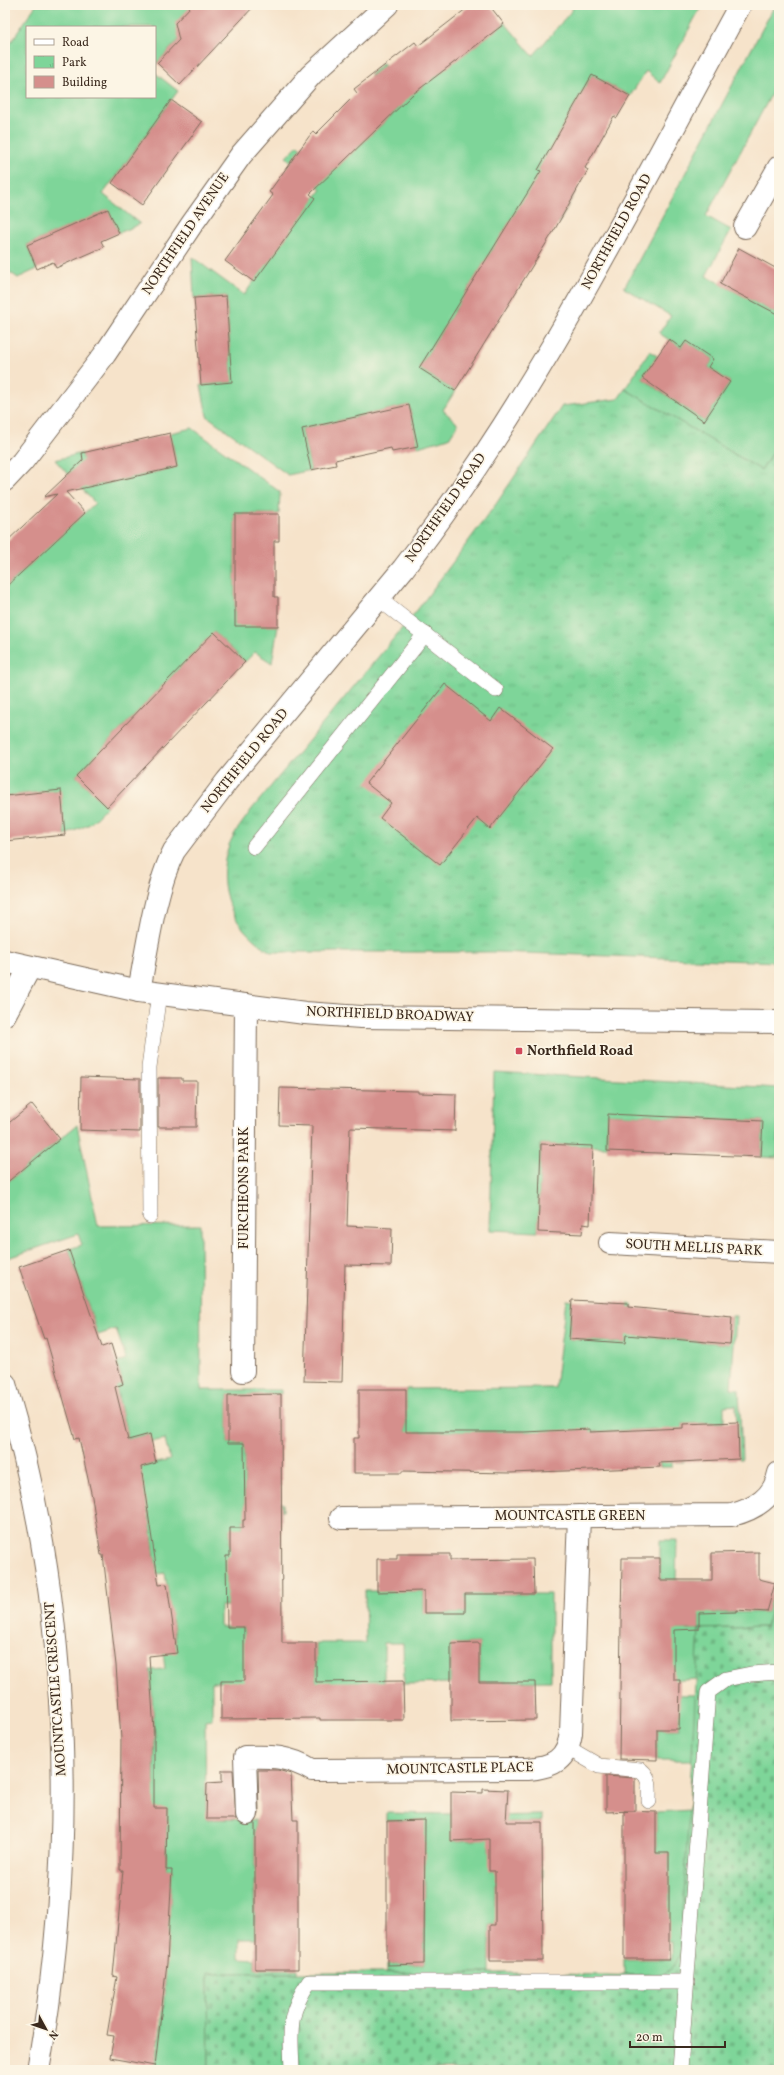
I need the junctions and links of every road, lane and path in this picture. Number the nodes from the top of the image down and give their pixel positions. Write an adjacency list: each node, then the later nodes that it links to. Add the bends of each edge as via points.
1 (387, 5): 5 (street, NORTHFIELD AVENUE, via 311,74 241,155 105,354 22,462)
2 (740, 5): 6 (street, NORTHFIELD ROAD, via 603,258 521,399 427,538)
3 (779, 167): 4 (street)
4 (745, 227)
5 (5, 480)
6 (379, 598): 7 (lane); 12 (street, NORTHFIELD ROAD, via 227,781 174,851 164,878 149,937)
7 (425, 634): 8 (lane); 9 (lane)
8 (496, 690)
9 (254, 847)
10 (5, 961): 11 (street, NORTHFIELD BROADWAY)
11 (30, 967): 12 (street, NORTHFIELD BROADWAY); 14 (street)
12 (149, 992): 13 (street, NORTHFIELD BROADWAY); 16 (lane)
13 (246, 1005): 15 (street, NORTHFIELD BROADWAY, via 360,1017); 19 (street, FURCHEONS PARK)
14 (5, 1014)
15 (779, 1022)
16 (150, 1216)
17 (610, 1243): 18 (street, SOUTH MELLIS PARK)
18 (779, 1252)
19 (243, 1371)
20 (5, 1384): 29 (street, MOUNTCASTLE CRESCENT, via 33,1497 46,1569 56,1643 61,1710 63,1784 58,1924)
21 (779, 1473): 22 (street, MOUNTCASTLE GREEN, via 774,1486 763,1501 749,1510 732,1515)
22 (579, 1516): 23 (street, MOUNTCASTLE GREEN); 25 (street, via 571,1733)
23 (341, 1518)
24 (779, 1672): 28 (lane, via 726,1679 708,1692)
25 (568, 1748): 26 (lane, via 599,1766 641,1770 650,1783); 27 (street, MOUNTCASTLE PLACE, via 556,1763 528,1769 312,1770 293,1759 245,1757)
26 (649, 1801)
27 (247, 1814)
28 (687, 1982): 30 (lane, via 309,1982 298,1998 291,2018); 31 (lane)
29 (38, 2070)
30 (292, 2070)
31 (680, 2070)

